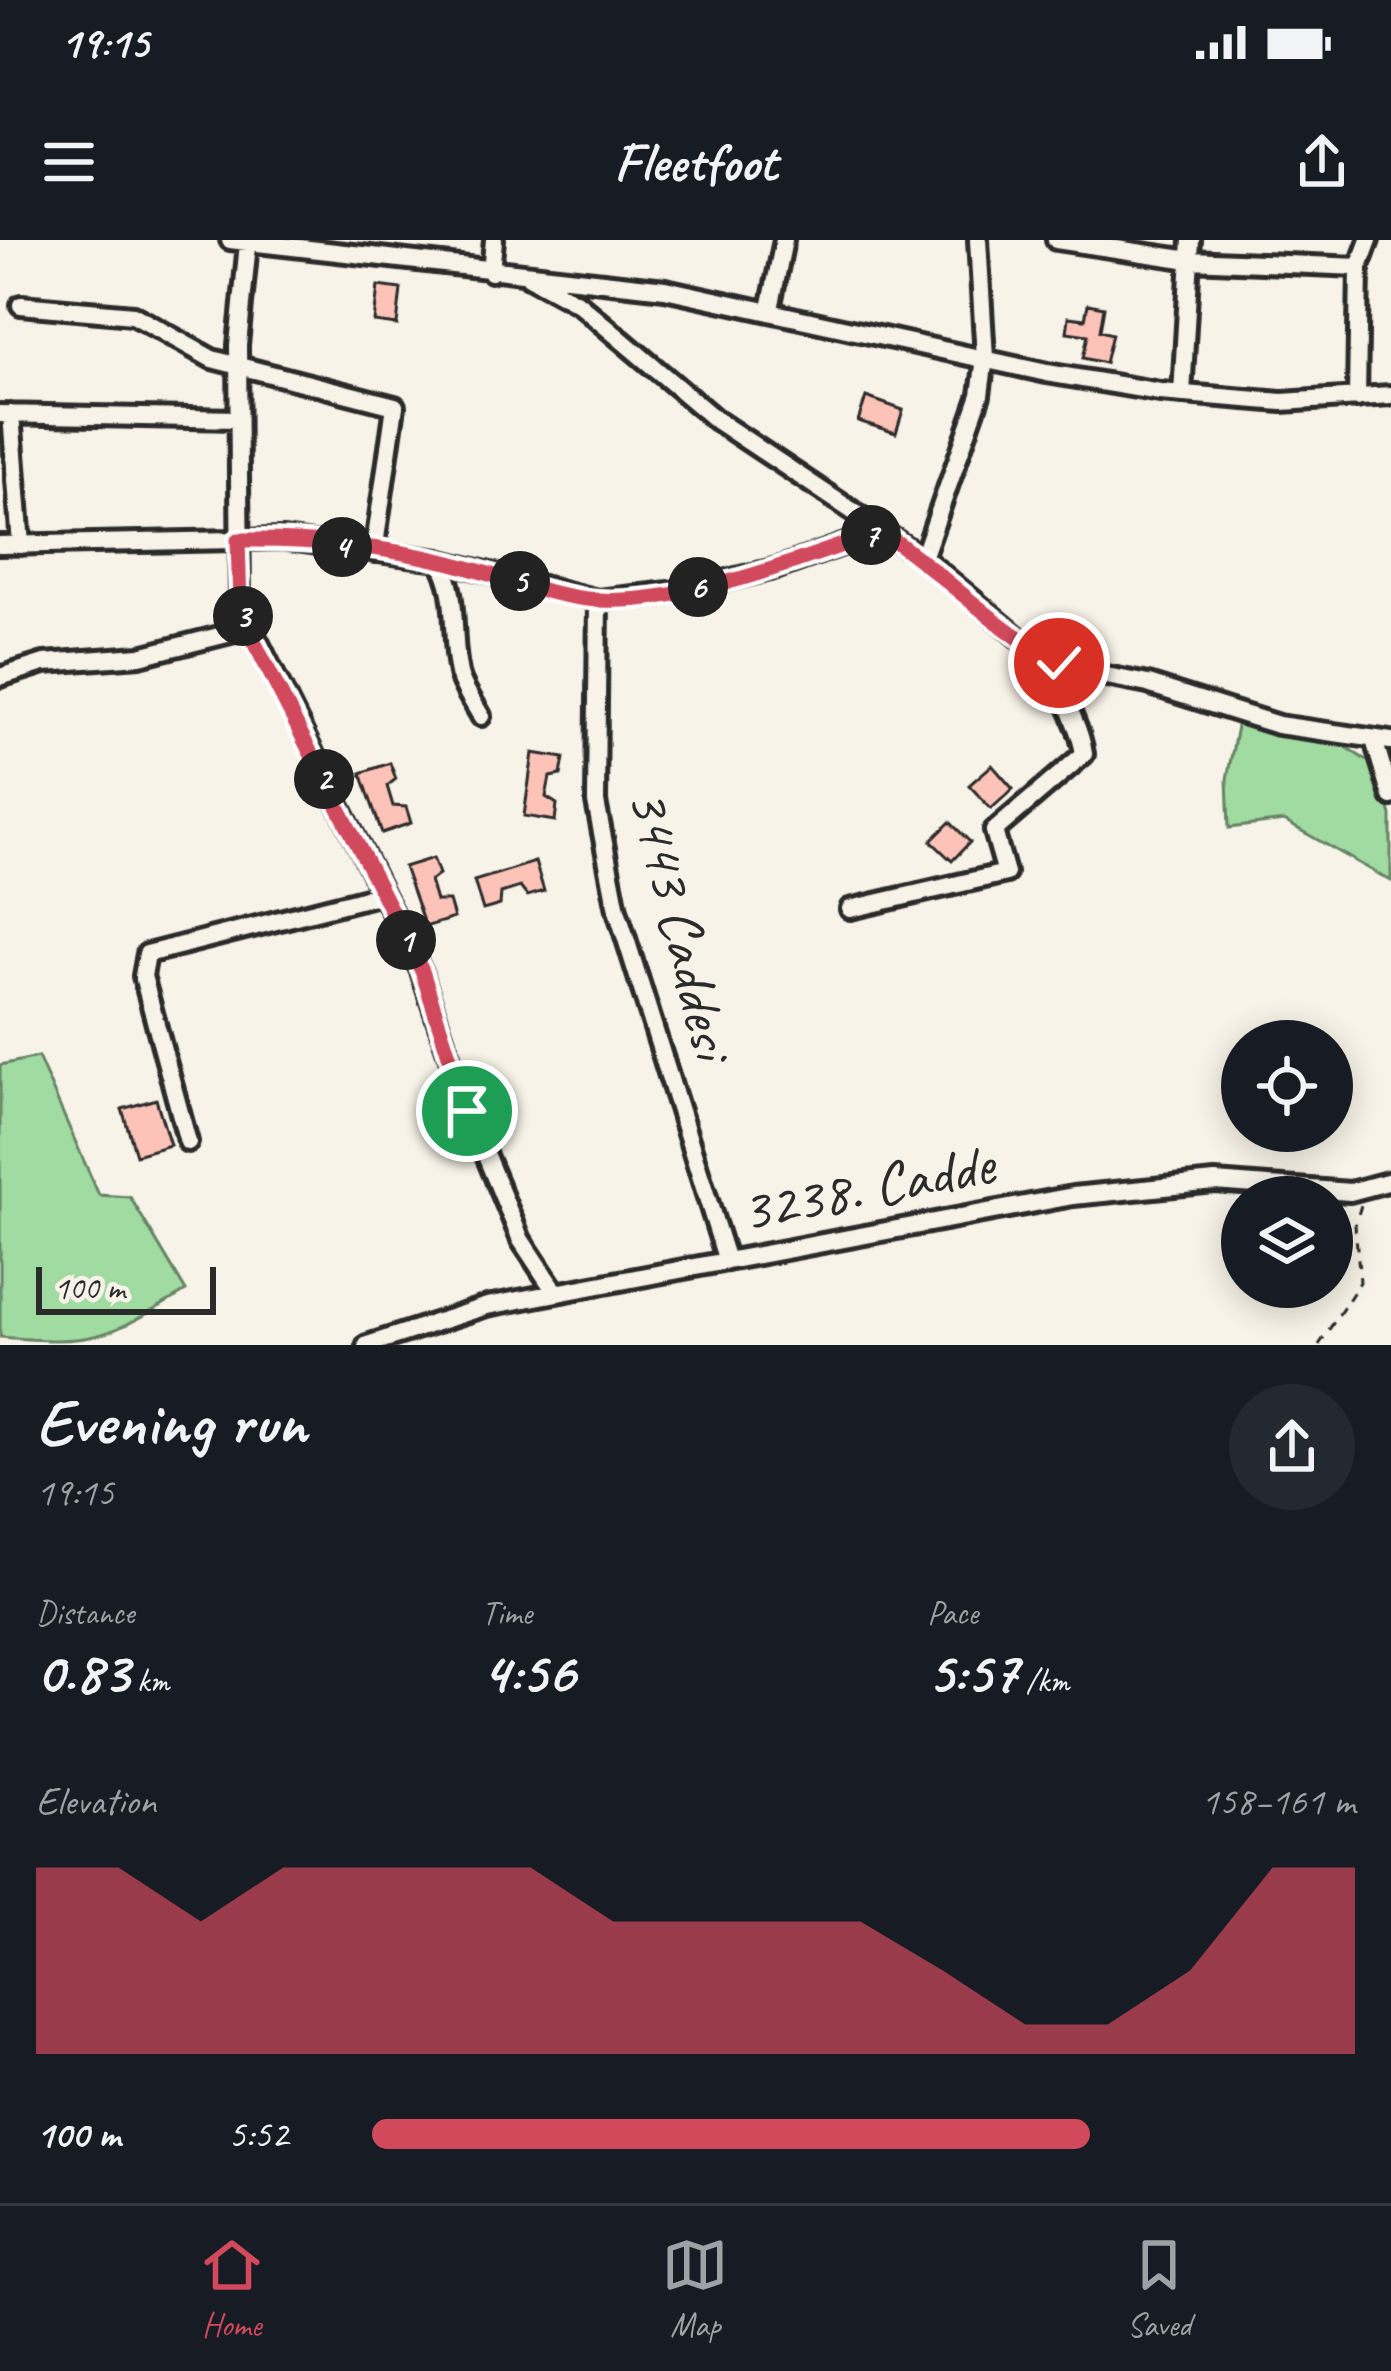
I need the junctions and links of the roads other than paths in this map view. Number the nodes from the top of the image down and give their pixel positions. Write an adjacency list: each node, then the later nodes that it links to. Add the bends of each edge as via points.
1 (494, 240): 11 (street)
2 (784, 240): 14 (street)
3 (978, 240): 15 (street)
4 (1056, 240): 9 (street)
5 (1191, 240): 9 (street)
6 (1369, 240): 10 (street)
7 (239, 241): 8 (street); 16 (street)
8 (381, 250): 11 (street)
9 (1190, 260): 10 (street); 17 (street)
10 (1359, 266): 19 (street)
11 (491, 272): 12 (street)
12 (528, 276): 14 (street, via 598,279); 22 (street, via 590,313 743,440)
13 (21, 305): 16 (street, via 133,315)
14 (770, 309): 15 (street)
15 (986, 358): 17 (street); 27 (street, via 964,449)
16 (238, 366): 21 (street); 26 (street, via 395,406)
17 (1182, 394): 19 (street)
18 (1391, 395): 19 (street)
19 (1358, 398)
20 (5, 414): 21 (street); 25 (street)
21 (237, 419): 23 (street)
22 (881, 531): 27 (street); 29 (street, via 778,568)
23 (238, 540): 25 (street); 26 (street); 30 (street)
24 (0, 545): 25 (street)
25 (20, 545)
26 (374, 551): 28 (street)
27 (923, 558): 31 (street)
28 (439, 560): 29 (street); 33 (street, via 456,615 459,675)
29 (598, 600): 40 (street, 3443 Caddesi, via 596,802 616,910)
30 (247, 628): 32 (street, via 140,656 44,663); 36 (street)
31 (1065, 668): 34 (street, via 1148,684 1278,725); 37 (street, via 1062,697 1084,754 994,831 1006,873)
32 (0, 676)
33 (481, 716)
34 (1382, 740): 35 (street)
35 (1391, 796)
36 (382, 894): 38 (street, via 147,954 143,976); 41 (street, via 422,971 467,1111 521,1240)
37 (850, 909)
38 (188, 1142)
39 (1383, 1186): 40 (street, 3238. Cadde, via 1215,1182 1073,1196)
40 (727, 1262): 41 (street, 3238. Cadde)
41 (556, 1293): 42 (street, 3238. Cadde)
42 (367, 1345)

